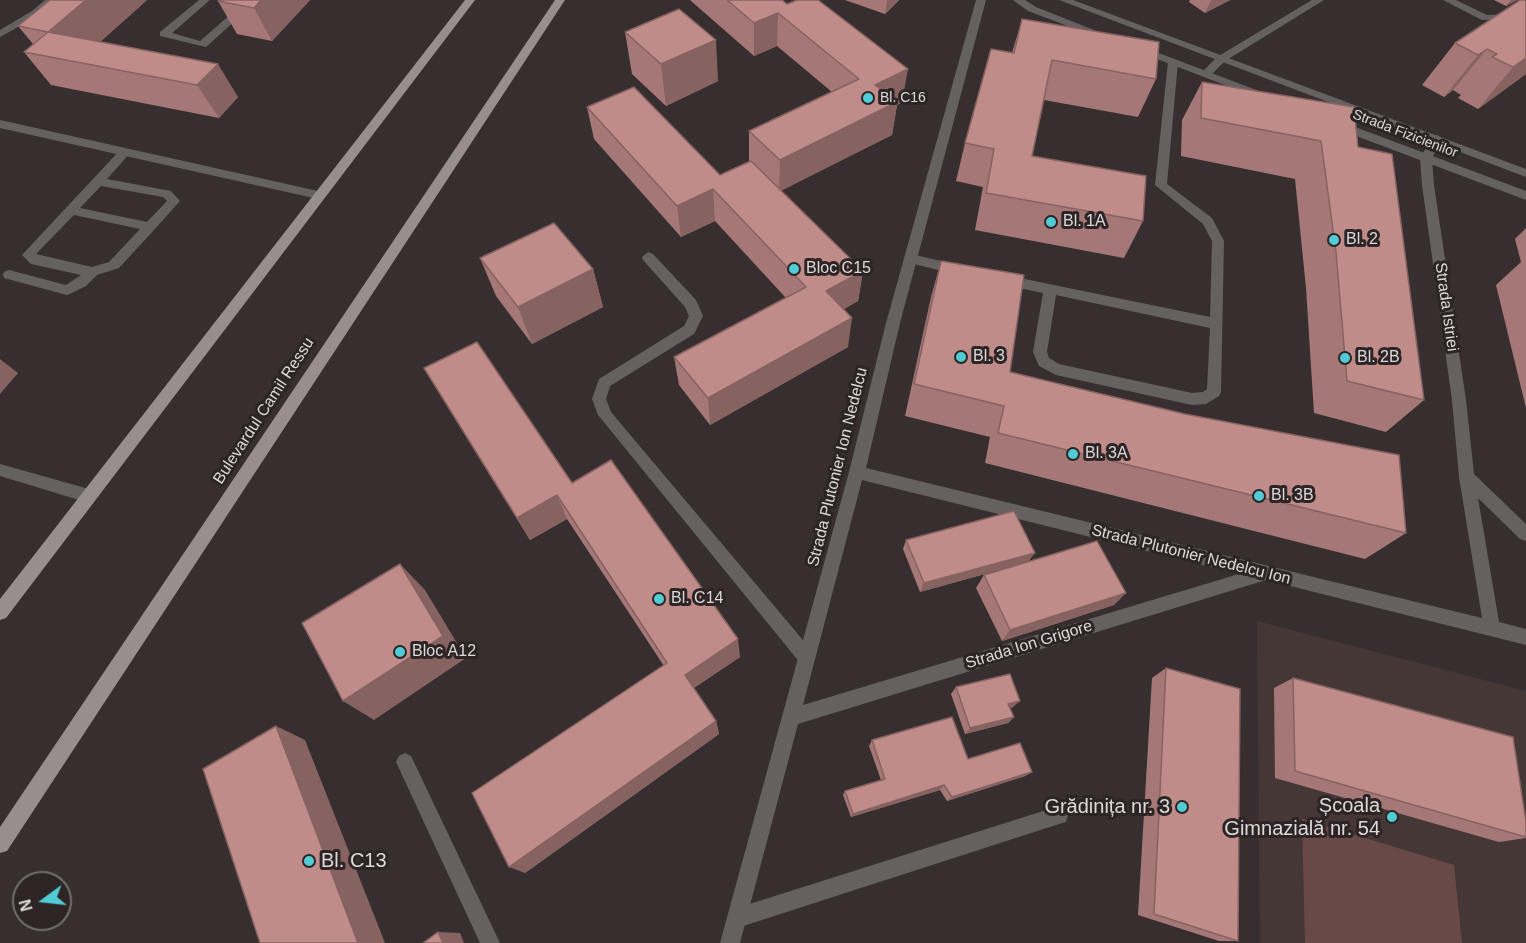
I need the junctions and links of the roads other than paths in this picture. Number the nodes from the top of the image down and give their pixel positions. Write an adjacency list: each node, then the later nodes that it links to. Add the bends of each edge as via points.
1 (51, 0): 12 (street, via 36,14)
2 (205, 0): 3 (street, via 164,34 202,45)
3 (253, 0)
4 (470, 0): 24 (main road)
5 (560, 0): 49 (main road, Bulevardul Camil Ressu)
6 (981, 0): 29 (street, Strada Plutonier Ion Nedelcu)
7 (1018, 0): 14 (street, via 1032,9)
8 (1064, 0): 13 (street, Strada Fizicienilor)
9 (1319, 0): 13 (street)
10 (1448, 0): 11 (street, via 1486,18 1506,16)
11 (1526, 24)
12 (0, 34)
13 (1221, 58): 15 (street); 19 (street, Strada Fizicienilor)
14 (1173, 62): 15 (street); 35 (street, via 1155,184 1208,221 1218,241)
15 (1206, 74): 16 (street)
16 (1270, 99)
17 (1324, 119): 21 (street, Strada Fizicienilor)
18 (0, 124): 20 (street)
19 (1437, 139): 21 (street); 22 (street, Strada Fizicienilor)
20 (125, 152): 23 (street); 24 (street)
21 (1426, 158): 25 (street, Strada Fizicienilor); 38 (street, Strada Istriei)
22 (1526, 172)
23 (98, 181): 26 (street); 27 (street, via 167,194 174,201)
24 (318, 195): 39 (main road)
25 (1526, 196)
26 (71, 210): 27 (street); 30 (street, via 28,255 36,261)
27 (150, 227): 30 (street, via 114,265)
28 (648, 257): 45 (street, via 691,304 696,316 689,330 604,383 598,399 605,415)
29 (911, 259): 31 (street); 37 (street, Strada Plutonier Ion Nedelcu)
30 (92, 272): 32 (street, via 67,290)
31 (969, 272)
32 (9, 275)
33 (992, 277): 34 (street)
34 (1050, 290): 35 (street); 35 (street, via 1040,352 1044,362 1056,369 1192,399 1206,398 1214,392)
35 (1217, 324)
36 (0, 470): 39 (street)
37 (857, 471): 41 (street, Strada Plutonier Nedelcu Ion); 45 (street, Strada Plutonier Ion Nedelcu)
38 (1467, 477): 40 (street); 43 (street, Strada Istriei)
39 (89, 496): 42 (main road)
40 (1526, 534)
41 (1266, 573): 43 (street, Strada Plutonier Nedelcu Ion); 46 (street, Strada Ion Grigore)
42 (0, 612)
43 (1492, 628): 44 (street, Strada Plutonier Nedelcu Ion)
44 (1526, 637)
45 (807, 658): 46 (street, Strada Plutonier Ion Nedelcu)
46 (792, 717): 50 (street, Strada Plutonier Ion Nedelcu)
47 (405, 762): 51 (street)
48 (1059, 815): 50 (street)
49 (0, 844)
50 (737, 918): 52 (street, Strada Plutonier Ion Nedelcu)
51 (490, 943)
52 (730, 943)

